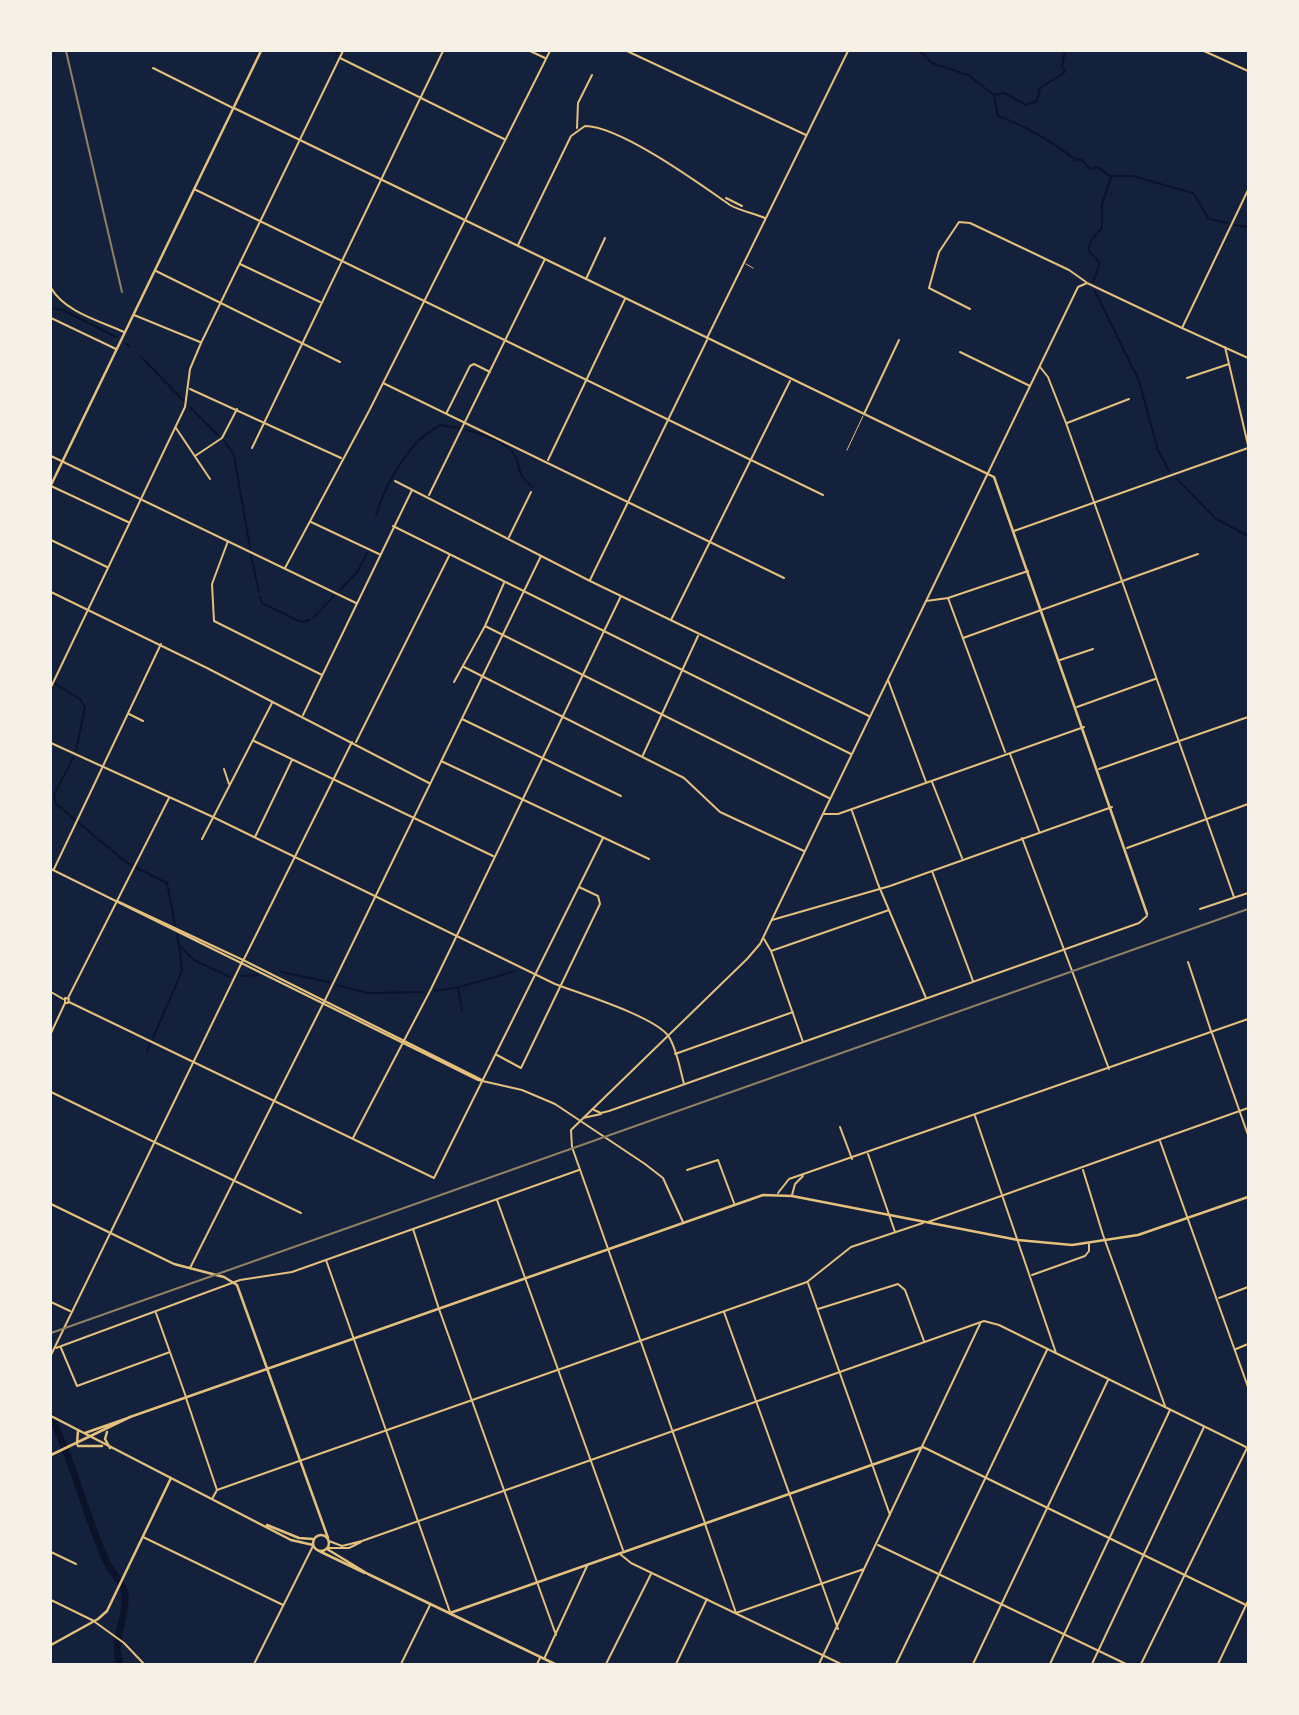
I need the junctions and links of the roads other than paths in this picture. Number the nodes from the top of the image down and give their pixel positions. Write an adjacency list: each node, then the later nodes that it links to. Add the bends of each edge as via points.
1 (261, 51): 15 (main road)
2 (343, 51): 9 (street)
3 (443, 51): 14 (street)
4 (530, 51): 10 (street)
5 (550, 51): 10 (street)
6 (627, 51): 17 (street)
7 (848, 51): 17 (street)
8 (1204, 51): 12 (street)
9 (340, 58): 14 (street); 19 (street)
10 (546, 58): 18 (street)
11 (153, 68): 15 (street)
12 (1248, 71)
13 (592, 75): 16 (street, via 578,103)
14 (420, 98): 18 (street); 20 (street)
15 (234, 108): 19 (main road); 21 (main road)
16 (577, 129): 24 (street, via 593,126 611,133 728,203); 27 (street)
17 (806, 135): 24 (street)
18 (505, 139): 23 (street)
19 (300, 140): 20 (main road); 25 (street)
20 (382, 180): 23 (main road); 29 (street)
21 (194, 189): 25 (street); 33 (main road)
22 (1248, 190): 44 (street)
23 (463, 219): 27 (main road); 38 (street)
24 (766, 219): 30 (street)
25 (261, 221): 29 (street); 31 (street)
26 (605, 238): 34 (street)
27 (518, 246): 28 (main road)
28 (545, 259): 34 (main road); 48 (street)
29 (341, 260): 38 (street); 40 (street)
30 (744, 263): 32 (lane); 46 (street)
31 (240, 264): 39 (street); 40 (street)
32 (753, 268)
33 (155, 271): 39 (street); 42 (main road)
34 (586, 279): 37 (main road)
35 (1087, 283): 41 (street, via 1069,270 962,221 956,223 939,252 929,288); 44 (street); 57 (street, via 1078,287)
36 (51, 288): 45 (street, via 68,306)
37 (625, 299): 46 (main road); 60 (street)
38 (424, 301): 48 (street); 62 (street)
39 (221, 303): 49 (street); 50 (street)
40 (321, 303): 50 (street)
41 (970, 309)
42 (134, 315): 45 (main road); 49 (street)
43 (51, 318): 52 (street)
44 (1182, 328): 51 (street)
45 (125, 333): 52 (main road)
46 (707, 338): 61 (main road); 69 (street)
47 (899, 340): 68 (street)
48 (507, 341): 58 (street); 60 (street)
49 (201, 343): 64 (street, via 190,369)
50 (302, 344): 55 (street); 70 (street)
51 (1225, 347): 54 (street); 56 (street)
52 (117, 349): 81 (main road)
53 (960, 352): 63 (street)
54 (1248, 358)
55 (340, 362)
56 (1230, 364): 59 (street); 75 (street)
57 (1040, 368): 63 (street); 72 (street)
58 (490, 372): 67 (street, via 470,366); 71 (street)
59 (1187, 378)
60 (587, 379): 69 (street); 82 (street)
61 (791, 379): 68 (main road); 80 (street)
62 (383, 383): 67 (street); 79 (street)
63 (1031, 387): 83 (street)
64 (189, 389): 66 (street); 73 (street)
65 (1129, 398): 72 (street)
66 (237, 409): 70 (street); 78 (street, via 222,438)
67 (446, 413): 71 (street)
68 (864, 414): 76 (lane); 83 (main road)
69 (668, 419): 80 (street); 92 (street)
70 (266, 422): 74 (street); 79 (street)
71 (466, 422): 82 (street); 90 (street)
72 (1066, 423): 93 (street)
73 (176, 427): 78 (street); 91 (street)
74 (252, 447)
75 (1248, 447): 93 (street)
76 (847, 450)
77 (51, 456): 81 (street)
78 (195, 456): 84 (street)
79 (342, 458): 94 (street)
80 (751, 459): 89 (street); 101 (street)
81 (62, 461): 86 (main road); 91 (street)
82 (547, 461): 92 (street)
83 (988, 473): 97 (main road, via 998,485); 117 (street)
84 (209, 478)
85 (395, 481): 87 (street)
86 (51, 485): 95 (street)
87 (412, 489): 90 (street); 96 (street)
88 (531, 492): 98 (street)
89 (823, 495)
90 (428, 496): 98 (street)
91 (141, 499): 95 (street); 100 (street)
92 (628, 500): 101 (street); 110 (street)
93 (1094, 502): 97 (street); 111 (street)
94 (309, 522): 102 (street); 107 (street)
95 (129, 523): 106 (street)
96 (393, 526): 102 (street); 104 (street)
97 (1014, 531): 108 (main road)
98 (509, 538): 105 (street)
99 (51, 540): 106 (street)
100 (228, 540): 107 (street); 133 (street, via 212,584 214,621)
101 (711, 541): 109 (street); 121 (street)
102 (380, 554): 118 (street)
103 (1198, 554): 111 (street)
104 (450, 555): 112 (street); 152 (street)
105 (541, 556): 110 (street); 113 (street)
106 (108, 567): 120 (street)
107 (285, 568): 118 (street)
108 (1028, 571): 116 (street); 119 (main road)
109 (784, 578)
110 (590, 581): 115 (street)
111 (1122, 581): 119 (street); 136 (street)
112 (504, 583): 113 (street); 122 (street)
113 (524, 591): 123 (street); 124 (street)
114 (51, 592): 120 (street)
115 (621, 596): 121 (street); 123 (street)
116 (948, 598): 117 (street); 126 (street)
117 (926, 601): 135 (street)
118 (356, 603): 133 (street)
119 (1041, 608): 126 (street); 129 (main road)
120 (88, 609): 127 (street); 138 (street)
121 (671, 621): 125 (street)
122 (485, 626): 124 (street); 130 (street)
123 (603, 631): 131 (street); 132 (street)
124 (502, 635): 132 (street); 134 (street)
125 (699, 635): 131 (street); 145 (street)
126 (963, 638): 154 (street)
127 (160, 644): 139 (street); 142 (street)
128 (1093, 649): 129 (street)
129 (1060, 660): 140 (main road)
130 (464, 667): 134 (street); 137 (street)
131 (683, 671): 141 (street); 155 (street)
132 (581, 673): 141 (street); 143 (street)
133 (323, 676): 144 (street)
134 (482, 676): 143 (street); 147 (street)
135 (887, 679): 145 (street); 165 (street)
136 (1155, 679): 140 (street); 150 (street)
137 (454, 682)
138 (51, 686)
139 (272, 701): 144 (street); 151 (street)
140 (1077, 707): 149 (main road)
141 (663, 713): 156 (street); 170 (street)
142 (128, 714): 148 (street); 160 (street)
143 (561, 715): 156 (street); 157 (street)
144 (303, 716): 152 (street)
145 (870, 717): 155 (street)
146 (1248, 717): 150 (street)
147 (462, 719): 157 (street); 159 (street)
148 (143, 721)
149 (1084, 727): 154 (street); 162 (main road)
150 (1179, 740): 162 (street); 178 (street)
151 (254, 741): 158 (street); 167 (street)
152 (354, 742): 163 (street); 166 (street)
153 (51, 743): 160 (street)
154 (1007, 753): 164 (street); 179 (street)
155 (851, 754): 170 (street)
156 (642, 756): 185 (street, via 684,778 720,812)
157 (542, 757): 168 (street); 171 (street)
158 (293, 759): 163 (street); 180 (street)
159 (441, 761): 166 (street); 171 (street)
160 (103, 768): 169 (street); 190 (street)
161 (225, 769): 167 (street)
162 (1099, 769): 173 (main road)
163 (333, 778): 177 (street); 186 (street)
164 (932, 781): 165 (street); 189 (street)
165 (927, 783): 174 (street)
166 (430, 784): 177 (street)
167 (230, 786): 176 (street)
168 (621, 796)
169 (169, 797): 176 (street); 197 (street)
170 (830, 798): 175 (street)
171 (522, 799): 181 (street); 187 (street)
172 (1248, 804): 178 (street)
173 (1112, 807): 179 (street); 184 (main road)
174 (851, 810): 175 (street); 193 (street)
175 (822, 814): 185 (street)
176 (213, 817): 180 (street); 183 (street)
177 (413, 817): 187 (street); 195 (street)
178 (1205, 820): 184 (street); 196 (street)
179 (1039, 832): 182 (street)
180 (255, 838): 186 (street)
181 (603, 838): 188 (street); 192 (street)
182 (1022, 838): 189 (street); 204 (street)
183 (202, 839)
184 (1127, 848): 200 (main road)
185 (804, 851): 201 (street)
186 (295, 857): 195 (street); 206 (street)
187 (494, 857): 202 (street)
188 (649, 859)
189 (962, 859): 191 (street)
190 (52, 869): 197 (street)
191 (932, 871): 193 (street); 210 (street)
192 (579, 887): 209 (street); 211 (street, via 598,896 600,904)
193 (880, 888): 198 (street); 201 (street)
194 (1248, 892): 196 (street)
195 (376, 896): 202 (street); 215 (street)
196 (1234, 897): 199 (street)
197 (116, 901): 206 (street); 208 (street); 214 (street)
198 (891, 909): 205 (street); 213 (street)
199 (1200, 909)
200 (1147, 914): 204 (street, via 1142,921)
201 (771, 920): 203 (street)
202 (456, 935): 209 (street); 221 (street)
203 (762, 939): 205 (street); 220 (street)
204 (1063, 950): 210 (street); 226 (street)
205 (771, 951): 216 (street)
206 (243, 960): 208 (street); 215 (street)
207 (1188, 962): 218 (street)
208 (241, 964): 215 (street); 225 (street)
209 (536, 974): 211 (street); 224 (street)
210 (973, 982): 213 (street)
211 (560, 986): 220 (street, via 601,999); 224 (street, via 521,1068)
212 (51, 992): 214 (street)
213 (927, 999): 222 (street)
214 (67, 1000): 219 (street); 225 (street)
215 (324, 1002): 221 (street); 230 (street)
216 (793, 1012): 222 (street); 223 (street)
217 (1248, 1019): 218 (street)
218 (1212, 1032): 226 (street); 233 (street)
219 (51, 1033)
220 (668, 1036): 223 (street); 232 (street)
221 (402, 1041): 227 (street); 239 (street)
222 (803, 1042): 228 (street)
223 (675, 1054): 228 (street)
224 (496, 1055): 227 (street)
225 (194, 1062): 230 (street); 241 (street)
226 (1109, 1069): 235 (street)
227 (483, 1081): 239 (street, via 434,1178); 259 (street, via 541,1097 645,1164 663,1178)
228 (684, 1084): 234 (street)
229 (51, 1092): 241 (street)
230 (272, 1100): 239 (street); 248 (street)
231 (1248, 1108): 233 (street)
232 (593, 1109): 234 (street); 236 (street)
233 (1240, 1111): 238 (street); 240 (street)
234 (603, 1113): 236 (street)
235 (975, 1116): 242 (street); 251 (street)
236 (582, 1118): 245 (street, via 569,1139)
237 (840, 1127): 243 (street)
238 (1248, 1135)
239 (353, 1139)
240 (1160, 1141): 244 (street); 258 (street)
241 (154, 1142): 248 (street); 262 (street)
242 (868, 1154): 243 (street); 257 (street)
243 (852, 1159): 247 (street)
244 (1082, 1168): 251 (street); 265 (street)
245 (580, 1170): 253 (street); 267 (street)
246 (687, 1170): 255 (street, via 718,1160)
247 (804, 1175): 249 (street, via 786,1181); 250 (street)
248 (233, 1180): 256 (street); 269 (street)
249 (778, 1194): 250 (main road); 255 (main road)
250 (792, 1196): 257 (main road)
251 (1003, 1196): 260 (street); 264 (street)
252 (1248, 1197): 258 (main road)
253 (496, 1199): 261 (street); 271 (street)
254 (51, 1204): 262 (main road)
255 (735, 1204): 259 (main road)
256 (301, 1213)
257 (891, 1216): 260 (main road); 263 (street)
258 (1188, 1219): 265 (main road); 275 (street)
259 (683, 1222): 267 (main road)
260 (927, 1222): 263 (street); 264 (main road)
261 (413, 1228): 268 (street); 277 (street)
262 (110, 1232): 269 (main road); 280 (street)
263 (895, 1233): 273 (street, via 846,1250)
264 (1018, 1240): 266 (main road); 270 (street)
265 (1106, 1242): 266 (main road); 302 (street)
266 (1089, 1244): 270 (street, via 1085,1256)
267 (608, 1249): 271 (main road); 283 (street)
268 (326, 1259): 272 (street, via 285,1274); 284 (street)
269 (190, 1269): 272 (main road)
270 (1031, 1276): 292 (street)
271 (524, 1277): 277 (main road); 294 (street)
272 (235, 1282): 281 (street); 295 (main road)
273 (807, 1282): 278 (street); 279 (street)
274 (1248, 1287): 275 (street)
275 (1218, 1299): 290 (street)
276 (51, 1302): 280 (street)
277 (439, 1309): 284 (main road); 300 (street)
278 (818, 1309): 285 (street, via 898,1283 905,1290); 296 (street)
279 (724, 1311): 283 (street); 301 (street)
280 (71, 1312): 288 (street)
281 (155, 1312): 287 (street); 291 (street)
282 (981, 1321): 285 (street); 289 (street, via 994,1322); 316 (street)
283 (640, 1339): 294 (street); 310 (street)
284 (354, 1341): 295 (main road); 309 (street)
285 (924, 1342): 296 (street)
286 (1248, 1344): 290 (street)
287 (61, 1347): 288 (street); 291 (street, via 76,1386)
288 (54, 1349): 293 (street)
289 (1047, 1349): 292 (street); 324 (street)
290 (1236, 1349): 298 (street)
291 (170, 1352): 299 (street)
292 (1056, 1354): 297 (street)
293 (51, 1355)
294 (558, 1368): 300 (street); 321 (street)
295 (268, 1370): 299 (main road); 320 (main road)
296 (840, 1372): 301 (street); 322 (street)
297 (1108, 1380): 302 (street); 329 (street)
298 (1248, 1387)
299 (186, 1398): 305 (main road); 325 (street)
300 (472, 1399): 309 (street); 326 (street)
301 (756, 1402): 310 (street); 327 (street)
302 (1165, 1407): 303 (street)
303 (1170, 1410): 306 (street); 338 (street)
304 (51, 1416): 308 (main road)
305 (130, 1417): 307 (main road); 311 (main road)
306 (1205, 1426): 317 (street); 346 (street)
307 (109, 1428): 312 (main road); 318 (main road, via 105,1439)
308 (77, 1429): 311 (main road); 313 (main road)
309 (387, 1429): 320 (street); 331 (street)
310 (673, 1431): 321 (street); 332 (street)
311 (85, 1433): 312 (main road)
312 (92, 1438): 313 (main road); 314 (main road)
313 (77, 1444): 315 (main road)
314 (106, 1446): 315 (main road); 318 (main road)
315 (72, 1447): 319 (main road)
316 (923, 1447): 322 (main road); 324 (main road); 330 (street)
317 (1248, 1447): 353 (street)
318 (112, 1450): 323 (main road)
319 (51, 1455)
320 (300, 1460): 325 (street); 334 (main road)
321 (591, 1460): 326 (street); 345 (street)
322 (872, 1465): 327 (main road); 330 (street)
323 (171, 1478): 328 (main road); 336 (main road)
324 (986, 1478): 329 (main road); 352 (street)
325 (217, 1490): 328 (street)
326 (506, 1491): 331 (street); 354 (street)
327 (788, 1495): 332 (main road); 355 (street)
328 (212, 1499): 333 (main road)
329 (1047, 1509): 338 (main road); 359 (street)
330 (891, 1516): 341 (street)
331 (417, 1522): 340 (street); 363 (street)
332 (705, 1524): 345 (main road); 362 (street)
333 (267, 1525): 337 (main road, via 299,1538); 342 (main road)
334 (325, 1530): 335 (main road); 339 (main road)
335 (322, 1535): 337 (main road); 339 (main road)
336 (142, 1537): 361 (street); 364 (main road, via 104,1614)
337 (313, 1538): 342 (main road)
338 (1109, 1538): 346 (main road); 367 (street)
339 (328, 1540): 340 (street, via 342,1545); 343 (main road)
340 (362, 1541): 343 (street, via 349,1548)
341 (877, 1544): 349 (street); 352 (street)
342 (315, 1548): 343 (main road); 351 (main road); 361 (street)
343 (327, 1548): 351 (main road)
344 (51, 1552): 347 (street)
345 (621, 1553): 348 (main road); 350 (street)
346 (1144, 1555): 353 (main road); 369 (street)
347 (76, 1564)
348 (587, 1565): 354 (main road); 366 (street)
349 (865, 1569): 355 (street); 365 (street)
350 (652, 1573): 356 (street); 378 (street)
351 (368, 1574): 358 (main road)
352 (940, 1574): 359 (street); 382 (street)
353 (1185, 1575): 360 (main road); 387 (street)
354 (538, 1583): 363 (main road); 366 (street)
355 (820, 1584): 362 (street); 365 (street)
356 (707, 1599): 362 (street); 379 (street)
357 (51, 1600): 364 (street)
358 (430, 1604): 363 (main road); 372 (street)
359 (1002, 1604): 367 (street); 383 (street)
360 (1248, 1604): 388 (street)
361 (284, 1605): 374 (street)
362 (736, 1613): 370 (street)
363 (450, 1614): 371 (main road)
364 (94, 1621): 368 (main road); 373 (street)
365 (838, 1629): 370 (street)
366 (556, 1635): 371 (street)
367 (1064, 1635): 369 (street); 384 (street)
368 (51, 1645)
369 (1099, 1651): 385 (street); 386 (street)
370 (823, 1656): 380 (street); 381 (street)
371 (542, 1658): 376 (street); 377 (main road)
372 (402, 1663): 375 (street)
373 (144, 1664)
374 (254, 1664)
375 (407, 1664)
376 (537, 1664)
377 (555, 1664)
378 (607, 1664)
379 (676, 1664)
380 (819, 1664)
381 (841, 1664)
382 (896, 1664)
383 (972, 1664)
384 (1050, 1664)
385 (1092, 1664)
386 (1126, 1664)
387 (1141, 1664)
388 (1218, 1664)

